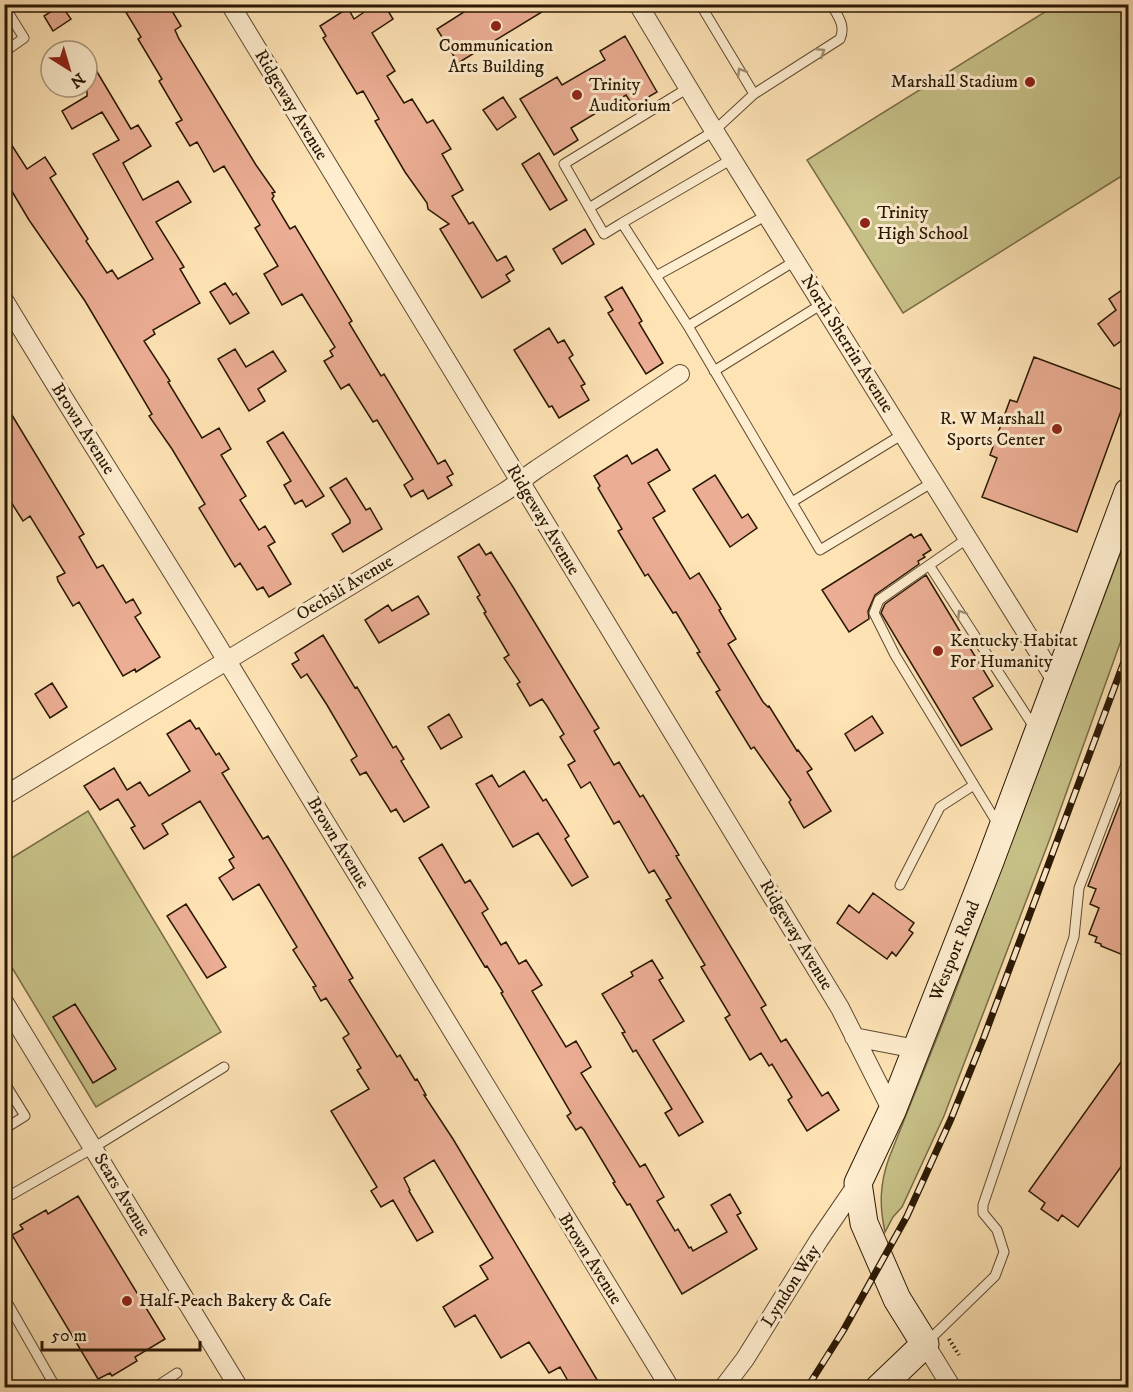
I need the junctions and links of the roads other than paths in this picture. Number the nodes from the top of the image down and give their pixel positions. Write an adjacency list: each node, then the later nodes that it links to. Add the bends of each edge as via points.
1 (230, 4): 22 (street, Ridgeway Avenue)
2 (638, 4): 7 (street, North Sherrin Avenue)
3 (700, 4): 8 (lane, one-way to 3)
4 (831, 4): 8 (lane, one-way to 4, via 840,39 843,32)
5 (4, 6): 6 (lane, via 24,38)
6 (4, 52)
7 (688, 88): 9 (street, North Sherrin Avenue); 11 (lane, via 564,164)
8 (754, 94): 9 (lane)
9 (714, 131): 10 (street, North Sherrin Avenue); 11 (lane)
10 (732, 159): 12 (street, North Sherrin Avenue); 13 (lane)
11 (589, 208): 13 (lane, via 604,234)
12 (767, 215): 14 (street, North Sherrin Avenue); 15 (lane)
13 (622, 223): 15 (lane)
14 (795, 261): 17 (street, North Sherrin Avenue); 18 (lane)
15 (656, 276): 18 (lane)
16 (4, 300): 28 (street, Brown Avenue)
17 (822, 304): 19 (lane); 21 (street, North Sherrin Avenue)
18 (688, 326): 19 (lane)
19 (714, 371): 25 (lane)
20 (680, 374): 22 (street, Oechsli Avenue)
21 (903, 434): 23 (street, North Sherrin Avenue); 25 (lane)
22 (519, 482): 28 (street, Oechsli Avenue); 37 (street, Ridgeway Avenue, via 840,1008)
23 (933, 482): 25 (lane, via 820,550); 26 (street, North Sherrin Avenue)
24 (1128, 492): 29 (main road, Westport Road)
25 (792, 502)
26 (968, 538): 27 (lane); 29 (street, North Sherrin Avenue)
27 (929, 565): 30 (lane, one-way to 27); 32 (lane, via 879,600 874,613 895,656)
28 (226, 660): 33 (street, Oechsli Avenue); 52 (street, Brown Avenue)
29 (1057, 681): 30 (main road, Westport Road)
30 (1038, 734): 34 (main road, Westport Road)
31 (1128, 759): 47 (lane, via 1079,888 1074,937 982,1206 997,1230 1004,1251 1001,1260 995,1276)
32 (974, 785): 34 (lane); 35 (lane, via 940,807)
33 (4, 796)
34 (1002, 830): 38 (main road, Westport Road)
35 (900, 885)
36 (5, 1005): 43 (street, Sears Avenue)
37 (854, 1037): 38 (street); 41 (street, Ridgeway Avenue)
38 (916, 1049): 41 (main road, Westport Road)
39 (224, 1067): 43 (lane)
40 (4, 1082): 42 (lane, via 25,1116)
41 (891, 1111): 44 (main road, Westport Road)
42 (4, 1129)
43 (93, 1148): 45 (lane); 51 (street, Sears Avenue)
44 (858, 1183): 47 (main road, via 868,1233 897,1299); 53 (street, Lyndon Way)
45 (4, 1199)
46 (4, 1297): 49 (lane)
47 (925, 1344): 54 (main road); 55 (street)
48 (177, 1373): 50 (lane)
49 (56, 1388)
50 (154, 1388)
51 (239, 1388)
52 (670, 1388)
53 (723, 1388)
54 (879, 1388)
55 (952, 1388)

